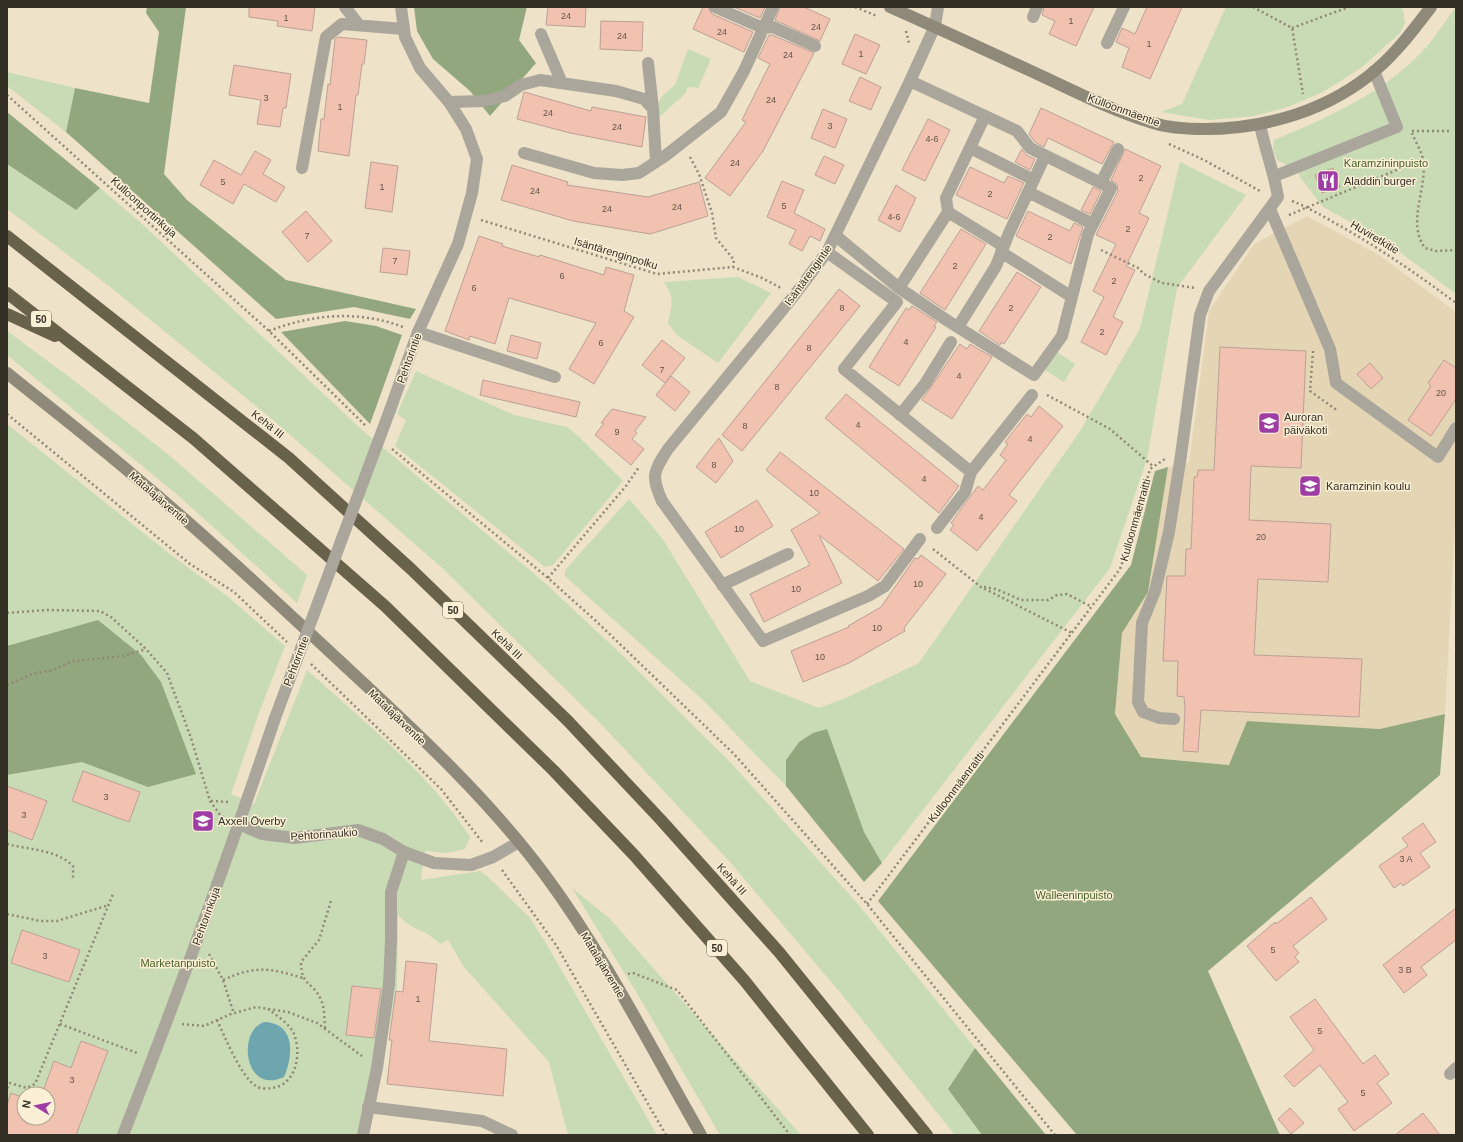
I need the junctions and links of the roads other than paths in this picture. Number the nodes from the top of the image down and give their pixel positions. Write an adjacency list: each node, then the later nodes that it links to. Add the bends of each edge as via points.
1 (345, 7): 9 (street)
2 (401, 7): 12 (street, Pehtorintie)
3 (715, 7): 11 (street)
4 (773, 7): 11 (street)
5 (890, 7): 10 (main road, Kulloonmäentie)
6 (938, 7): 10 (street, Isäntärengintie)
7 (1124, 7): 14 (street)
8 (1431, 7): 17 (main road, Kulloonmäentie, via 1406,40)
9 (359, 25): 12 (street); 29 (street, via 342,24 326,38)
10 (935, 26): 18 (street, Isäntärengintie); 23 (main road, Kulloonmäentie, via 1096,101 1153,124 1183,129 1222,129)
11 (763, 28): 15 (street, via 773,27); 28 (street, via 744,71 721,112)
12 (404, 29): 20 (street, Pehtorintie, via 405,37 420,68)
13 (541, 34): 19 (street)
14 (1107, 43)
15 (815, 46)
16 (648, 63): 21 (street)
17 (1374, 71): 23 (main road, Kulloonmäentie, via 1332,100); 30 (street, via 1402,126)
18 (910, 81): 22 (street); 38 (street, Isäntärengintie)
19 (562, 83): 20 (street, via 540,80 521,85 505,96 484,101); 21 (street, via 616,91 644,99)
20 (450, 102): 46 (street, Pehtorintie, via 466,129 477,159 467,215 458,244)
21 (653, 109): 28 (street)
22 (984, 116): 24 (street); 27 (street, via 1016,131 1030,148)
23 (1260, 125): 30 (street)
24 (970, 148): 31 (street); 35 (street, via 946,198)
25 (1118, 149): 32 (street)
26 (524, 153): 28 (street, via 594,173 622,176 639,173)
27 (1045, 156): 31 (street); 32 (street)
28 (656, 162)
29 (302, 168)
30 (1275, 176): 34 (street, via 1278,197)
31 (1034, 180): 33 (street)
32 (1101, 183): 36 (street, via 1111,188)
33 (1028, 192): 36 (street); 39 (street)
34 (1270, 209): 53 (street, via 1330,349 1336,383 1438,457); 60 (street, via 1209,291 1200,315 1169,532 1155,591 1142,623 1138,702 1143,712 1159,718)
35 (948, 212): 39 (street); 41 (street)
36 (1093, 224): 43 (street, via 1085,243)
37 (7, 236): 70 (highway, Kehä III / 50, via 289,458 411,569 568,721 779,952)
38 (836, 236): 40 (street, Isäntärengintie); 41 (street)
39 (1002, 249): 43 (street); 45 (street, via 996,266)
40 (827, 252): 52 (street, via 897,302 844,369); 58 (street, Isäntärengintie, via 655,468 655,485 662,501)
41 (899, 288): 45 (street)
42 (7, 293): 48 (highway, 50)
43 (1072, 297): 45 (street, via 1062,336 1034,375)
44 (7, 314): 48 (highway)
45 (958, 327)
46 (418, 332): 50 (street); 59 (street, Pehtorintie, bridge)
47 (951, 342): 52 (street, via 925,384)
48 (75, 345): 69 (highway, 50, via 193,438 385,606 554,771 634,855 744,980)
49 (7, 373): 62 (main road, Matalajärventie, via 133,475 245,573 394,712 489,807)
50 (555, 377)
51 (1032, 395): 54 (street)
52 (900, 415): 54 (street)
53 (1456, 428)
54 (970, 472): 55 (street, via 965,492)
55 (938, 528)
56 (920, 539): 58 (street, Isäntärengintie, via 885,586 868,596 763,641)
57 (788, 554): 58 (street)
58 (722, 584)
59 (274, 718): 61 (street, Pehtorinkuja)
60 (1174, 719)
61 (239, 824): 63 (street, Pehtorinaukio, via 262,834 295,838 358,830 383,839); 65 (street, Pehtorinkuja, via 167,1023)
62 (519, 842): 63 (street, Pehtorinaukio, via 493,857 471,864 434,863); 68 (main road, Matalajärventie, via 545,875 588,940)
63 (404, 852): 64 (street, via 391,892 389,984)
64 (368, 1107): 66 (street); 67 (street, via 482,1121)
65 (123, 1135)
66 (363, 1135)
67 (512, 1135)
68 (701, 1135)
69 (868, 1135)
70 (927, 1135)

